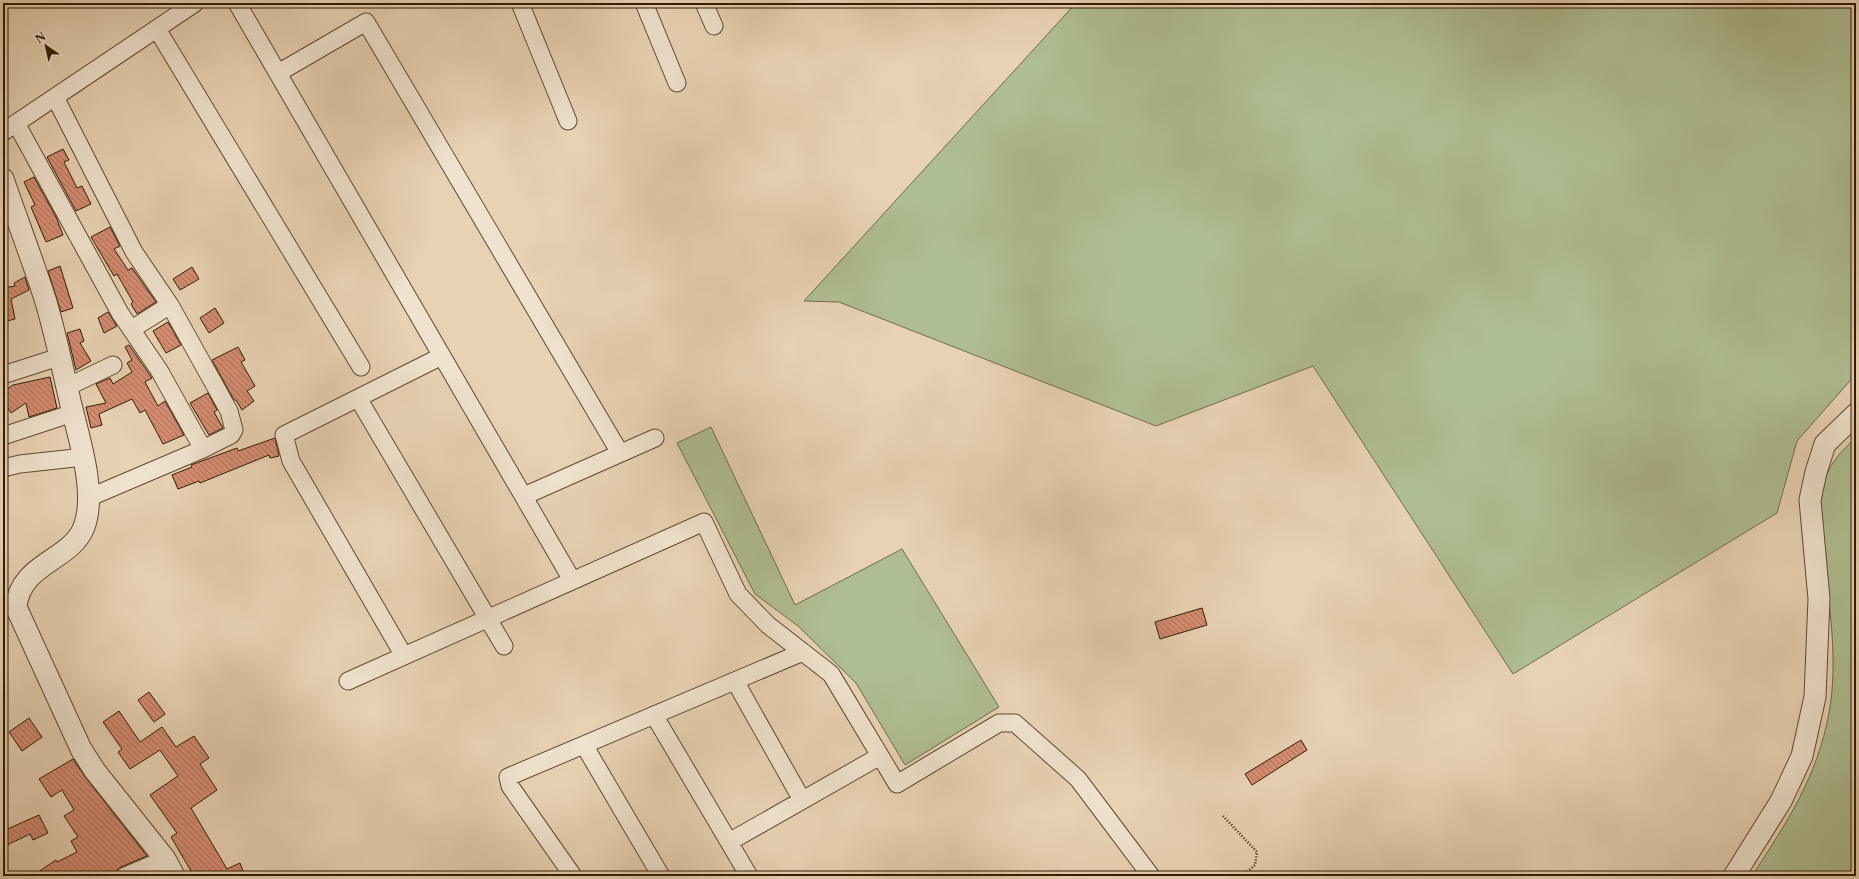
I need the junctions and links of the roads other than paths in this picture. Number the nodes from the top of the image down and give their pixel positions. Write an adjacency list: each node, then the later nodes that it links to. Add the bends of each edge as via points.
1 (194, 3): 7 (street)
2 (237, 3): 8 (street)
3 (520, 3): 11 (street)
4 (644, 3): 9 (street)
5 (704, 3): 6 (street)
6 (714, 26)
7 (157, 28): 10 (street); 19 (street)
8 (278, 72): 16 (street); 28 (street, via 366,22)
9 (677, 83)
10 (55, 98): 12 (street); 14 (street, via 134,252)
11 (568, 121)
12 (10, 128): 15 (street)
13 (3, 179): 17 (street, via 46,302)
14 (170, 305): 15 (street); 27 (street, via 233,421 234,430 231,435)
15 (132, 329): 27 (street, via 159,370)
16 (442, 356): 22 (street); 31 (street)
17 (60, 357): 20 (street); 21 (street)
18 (113, 365): 21 (street)
19 (361, 367)
20 (3, 375)
21 (67, 386): 23 (street)
22 (358, 398): 35 (street); 38 (street, via 284,435 291,462)
23 (73, 413): 25 (street); 29 (street)
24 (1856, 414): 52 (street, via 1825,444 1810,500 1819,599 1815,697 1802,756 1781,801)
25 (3, 436)
26 (655, 438): 28 (street)
27 (203, 448): 32 (street)
28 (620, 453): 31 (street)
29 (84, 458): 30 (street); 32 (street)
30 (3, 468)
31 (524, 496): 33 (street)
32 (88, 498): 34 (street, via 84,528 70,546 33,573)
33 (572, 580): 35 (street); 37 (street, via 704,522 738,594 768,625)
34 (9, 608): 46 (street, via 81,749 95,771)
35 (487, 618): 36 (street); 38 (street)
36 (504, 646)
37 (803, 652): 40 (street); 43 (street, via 831,674)
38 (404, 656): 39 (street)
39 (348, 681)
40 (735, 681): 41 (street); 44 (street)
41 (654, 715): 42 (street); 45 (street)
42 (584, 745): 48 (street, via 508,777 510,786); 49 (street)
43 (880, 756): 44 (street); 51 (street, via 897,784 999,722 1016,723 1078,779)
44 (802, 800): 45 (street)
45 (729, 842): 50 (street)
46 (170, 867): 47 (street)
47 (126, 876)
48 (573, 876)
49 (661, 876)
50 (749, 876)
51 (1152, 876)
52 (1734, 876)

